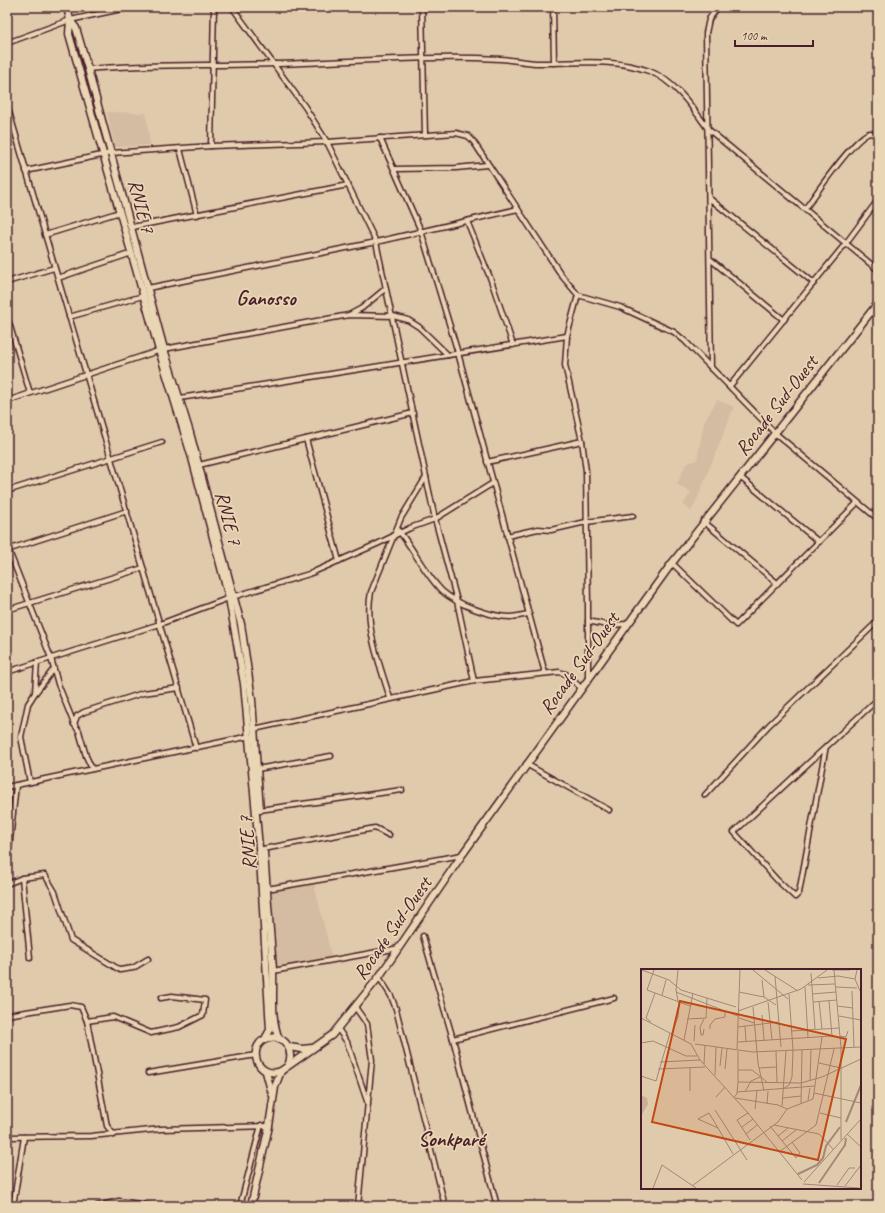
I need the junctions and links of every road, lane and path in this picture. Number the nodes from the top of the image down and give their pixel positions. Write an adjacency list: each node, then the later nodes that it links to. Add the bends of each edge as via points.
1 (66, 7): 8 (main road, RNIE 7 / RNIE 7)
2 (131, 7): 8 (street)
3 (214, 7): 13 (street)
4 (232, 7): 12 (street)
5 (422, 7): 10 (street)
6 (553, 7): 11 (street)
7 (718, 7): 16 (street, via 709,19 706,33)
8 (70, 20): 9 (street); 14 (main road, RNIE 7 / RNIE 7, via 76,28); 23 (main road, RNIE 7 / RNIE 7, via 70,34)
9 (7, 43)
10 (423, 59): 11 (street, via 501,59); 12 (street); 17 (street)
11 (554, 63): 16 (street, via 605,61 661,76 696,112)
12 (274, 64): 13 (street); 20 (street)
13 (213, 66): 14 (street, via 149,65); 21 (street)
14 (88, 69): 23 (main road, RNIE 7 / RNIE 7)
15 (7, 105): 26 (street)
16 (708, 129): 28 (street); 31 (street)
17 (425, 134): 19 (street); 24 (street, via 456,133 468,136)
18 (878, 135): 31 (street, via 870,132 861,138)
19 (380, 138): 20 (street); 25 (street)
20 (327, 142): 21 (street); 27 (street)
21 (211, 146): 22 (street)
22 (180, 149): 23 (street); 33 (street)
23 (108, 153): 26 (street); 32 (main road, RNIE 7 / RNIE 7); 35 (main road, RNIE 7 / RNIE 7)
24 (487, 165): 25 (street); 30 (street)
25 (395, 169): 36 (street)
26 (26, 171): 37 (street)
27 (348, 185): 33 (street); 38 (street)
28 (709, 198): 41 (street); 46 (street)
29 (878, 200): 39 (street)
30 (518, 209): 34 (street); 49 (street, via 566,282)
31 (805, 209): 39 (street)
32 (120, 212): 37 (street); 40 (main road, RNIE 7 / RNIE 7)
33 (196, 215): 35 (street)
34 (467, 221): 36 (street); 58 (street)
35 (132, 227): 47 (main road, RNIE 7 / RNIE 7)
36 (421, 231): 38 (street); 60 (street)
37 (45, 235): 42 (street)
38 (376, 242): 47 (street); 48 (street)
39 (846, 243): 43 (street); 46 (street)
40 (132, 253): 44 (street); 50 (main road, RNIE 7 / RNIE 7)
41 (710, 259): 56 (street); 63 (street)
42 (54, 268): 44 (street); 45 (street)
43 (878, 270)
44 (58, 278): 55 (street)
45 (7, 282)
46 (814, 283): 56 (street)
47 (148, 288): 59 (main road, RNIE 7 / RNIE 7)
48 (385, 289): 52 (street); 54 (street)
49 (578, 295): 57 (street); 63 (street, via 620,306 674,332)
50 (143, 296): 55 (street); 59 (main road, RNIE 7 / RNIE 7)
51 (878, 303): 70 (main road, Rocade Sud-Ouest)
52 (349, 315): 54 (street); 59 (street)
53 (7, 316): 66 (street)
54 (393, 316): 61 (street, via 414,323); 62 (street)
55 (69, 317): 64 (street)
56 (784, 320): 65 (street)
57 (567, 336): 58 (street); 72 (street, via 567,376)
58 (513, 345): 60 (street)
59 (161, 350): 64 (street); 67 (main road, RNIE 7 / RNIE 7); 98 (main road, RNIE 7 / RNIE 7)
60 (458, 353): 61 (street); 75 (street)
61 (448, 355): 62 (street)
62 (401, 362): 67 (street); 69 (street)
63 (711, 370): 65 (street)
64 (86, 374): 66 (street); 74 (street)
65 (729, 387): 70 (street)
66 (30, 393): 68 (street)
67 (180, 398): 76 (main road, RNIE 7 / RNIE 7)
68 (7, 401)
69 (413, 413): 71 (street); 77 (street)
70 (775, 432): 78 (main road, Rocade Sud-Ouest); 81 (street)
71 (306, 439): 76 (street); 94 (street)
72 (582, 441): 75 (street); 87 (street, via 586,471)
73 (162, 442): 74 (street)
74 (111, 458): 80 (street); 82 (street)
75 (487, 462): 79 (street)
76 (199, 465): 98 (main road, RNIE 7 / RNIE 7)
77 (426, 477): 84 (street); 88 (street)
78 (740, 477): 86 (main road, Rocade Sud-Ouest); 92 (street)
79 (493, 483): 84 (street); 90 (street)
80 (7, 491)
81 (857, 503): 85 (street); 92 (street)
82 (127, 511): 93 (street); 96 (street)
83 (633, 516): 87 (street)
84 (436, 519): 89 (street); 99 (street)
85 (878, 519)
86 (703, 521): 95 (main road, Rocade Sud-Ouest); 97 (street)
87 (586, 522): 90 (street); 103 (street)
88 (396, 527): 89 (street); 91 (street)
89 (400, 533): 91 (street); 99 (street, via 442,590)
90 (508, 536): 102 (street)
91 (392, 537): 94 (street); 117 (street, via 371,592 369,605 373,637)
92 (818, 542): 97 (street)
93 (8, 549): 100 (street)
94 (339, 561): 98 (street, via 309,574)
95 (672, 563): 97 (street, via 736,626); 106 (main road, Rocade Sud-Ouest)
96 (143, 568): 100 (street); 105 (street)
97 (778, 584)
98 (231, 597): 105 (street); 120 (main road, RNIE 7 / RNIE 7, via 241,624 247,661 252,700)
99 (457, 601): 102 (street, via 504,616); 113 (street)
100 (30, 603): 101 (street); 107 (street)
101 (7, 610)
102 (528, 614): 111 (street)
103 (588, 621): 106 (street, via 607,625); 112 (street)
104 (878, 621): 131 (street, via 769,725)
105 (160, 624): 107 (street); 114 (street)
106 (628, 624): 112 (main road, Rocade Sud-Ouest)
107 (51, 658): 108 (street); 109 (street)
108 (37, 662): 110 (street); 116 (street)
109 (53, 670): 116 (street); 119 (street)
110 (7, 672)
111 (545, 673): 113 (street); 115 (street, via 554,671 566,674)
112 (588, 680): 115 (main road, Rocade Sud-Ouest)
113 (474, 681): 117 (street)
114 (179, 688): 119 (street, via 143,693 84,712 77,716); 122 (street)
115 (581, 688): 124 (main road, Rocade Sud-Ouest)
116 (35, 693): 127 (street, via 28,704 21,737)
117 (390, 698): 120 (street)
118 (878, 699): 121 (street)
119 (74, 724): 125 (street)
120 (252, 734): 122 (street); 126 (main road, RNIE 7 / RNIE 7); 153 (main road, RNIE 7 / RNIE 7, via 270,1030)
121 (826, 746): 121 (street, via 799,893 796,897 777,880 734,832)
122 (196, 748): 125 (street)
123 (332, 756): 126 (street)
124 (526, 764): 133 (street); 136 (main road, Rocade Sud-Ouest)
125 (92, 769): 127 (street)
126 (257, 769): 132 (main road, RNIE 7 / RNIE 7)
127 (30, 782): 128 (street)
128 (16, 785): 129 (street); 137 (street)
129 (7, 787)
130 (402, 790): 132 (street)
131 (705, 795)
132 (259, 810): 135 (main road, RNIE 7 / RNIE 7)
133 (609, 810)
134 (389, 835): 135 (street, via 375,828)
135 (263, 848): 140 (main road, RNIE 7 / RNIE 7)
136 (462, 855): 140 (street); 142 (main road, Rocade Sud-Ouest)
137 (7, 868)
138 (22, 878): 139 (street); 143 (street); 144 (street, via 45,875 55,892 71,940 120,970 133,968)
139 (7, 884)
140 (267, 889): 145 (main road, RNIE 7 / RNIE 7)
141 (423, 936): 155 (street)
142 (399, 948): 145 (street); 146 (main road, Rocade Sud-Ouest)
143 (30, 958)
144 (148, 959)
145 (273, 971): 154 (main road, RNIE 7 / RNIE 7, via 274,1018)
146 (379, 977): 149 (main road, Rocade Sud-Ouest); 176 (street, via 396,1009)
147 (161, 998): 151 (street, via 172,996 205,1000 203,1015 179,1027 150,1033 113,1017)
148 (614, 998): 155 (street)
149 (355, 1007): 152 (main road, Rocade Sud-Ouest); 164 (street, via 370,1032 372,1060)
150 (7, 1015): 151 (street, via 75,1005 81,1007)
151 (87, 1022): 167 (street, via 107,1126)
152 (338, 1029): 157 (main road, Rocade Sud-Ouest); 164 (street, via 347,1042)
153 (265, 1039): 154 (main road); 158 (main road, RNIE 7, via 257,1048)
154 (280, 1039): 156 (main road)
155 (453, 1039): 177 (street)
156 (289, 1047): 157 (main road); 159 (main road, via 291,1057)
157 (315, 1047): 159 (main road, Rocade Sud-Ouest)
158 (256, 1055): 161 (main road, via 258,1064); 162 (street)
159 (287, 1067): 160 (main road)
160 (281, 1071): 161 (main road); 163 (main road, via 275,1087)
161 (266, 1072): 163 (main road, via 272,1089)
162 (148, 1073)
163 (273, 1104): 166 (main road)
164 (368, 1104): 175 (street)
165 (261, 1126): 166 (street); 167 (street, via 161,1129); 173 (street)
166 (269, 1126): 174 (main road)
167 (114, 1135): 169 (street)
168 (7, 1137): 169 (street)
169 (24, 1137): 170 (street)
170 (13, 1206)
171 (98, 1206): 172 (street, via 119,1201)
172 (153, 1206)
173 (240, 1206)
174 (251, 1206)
175 (358, 1206)
176 (445, 1206)
177 (497, 1206)

